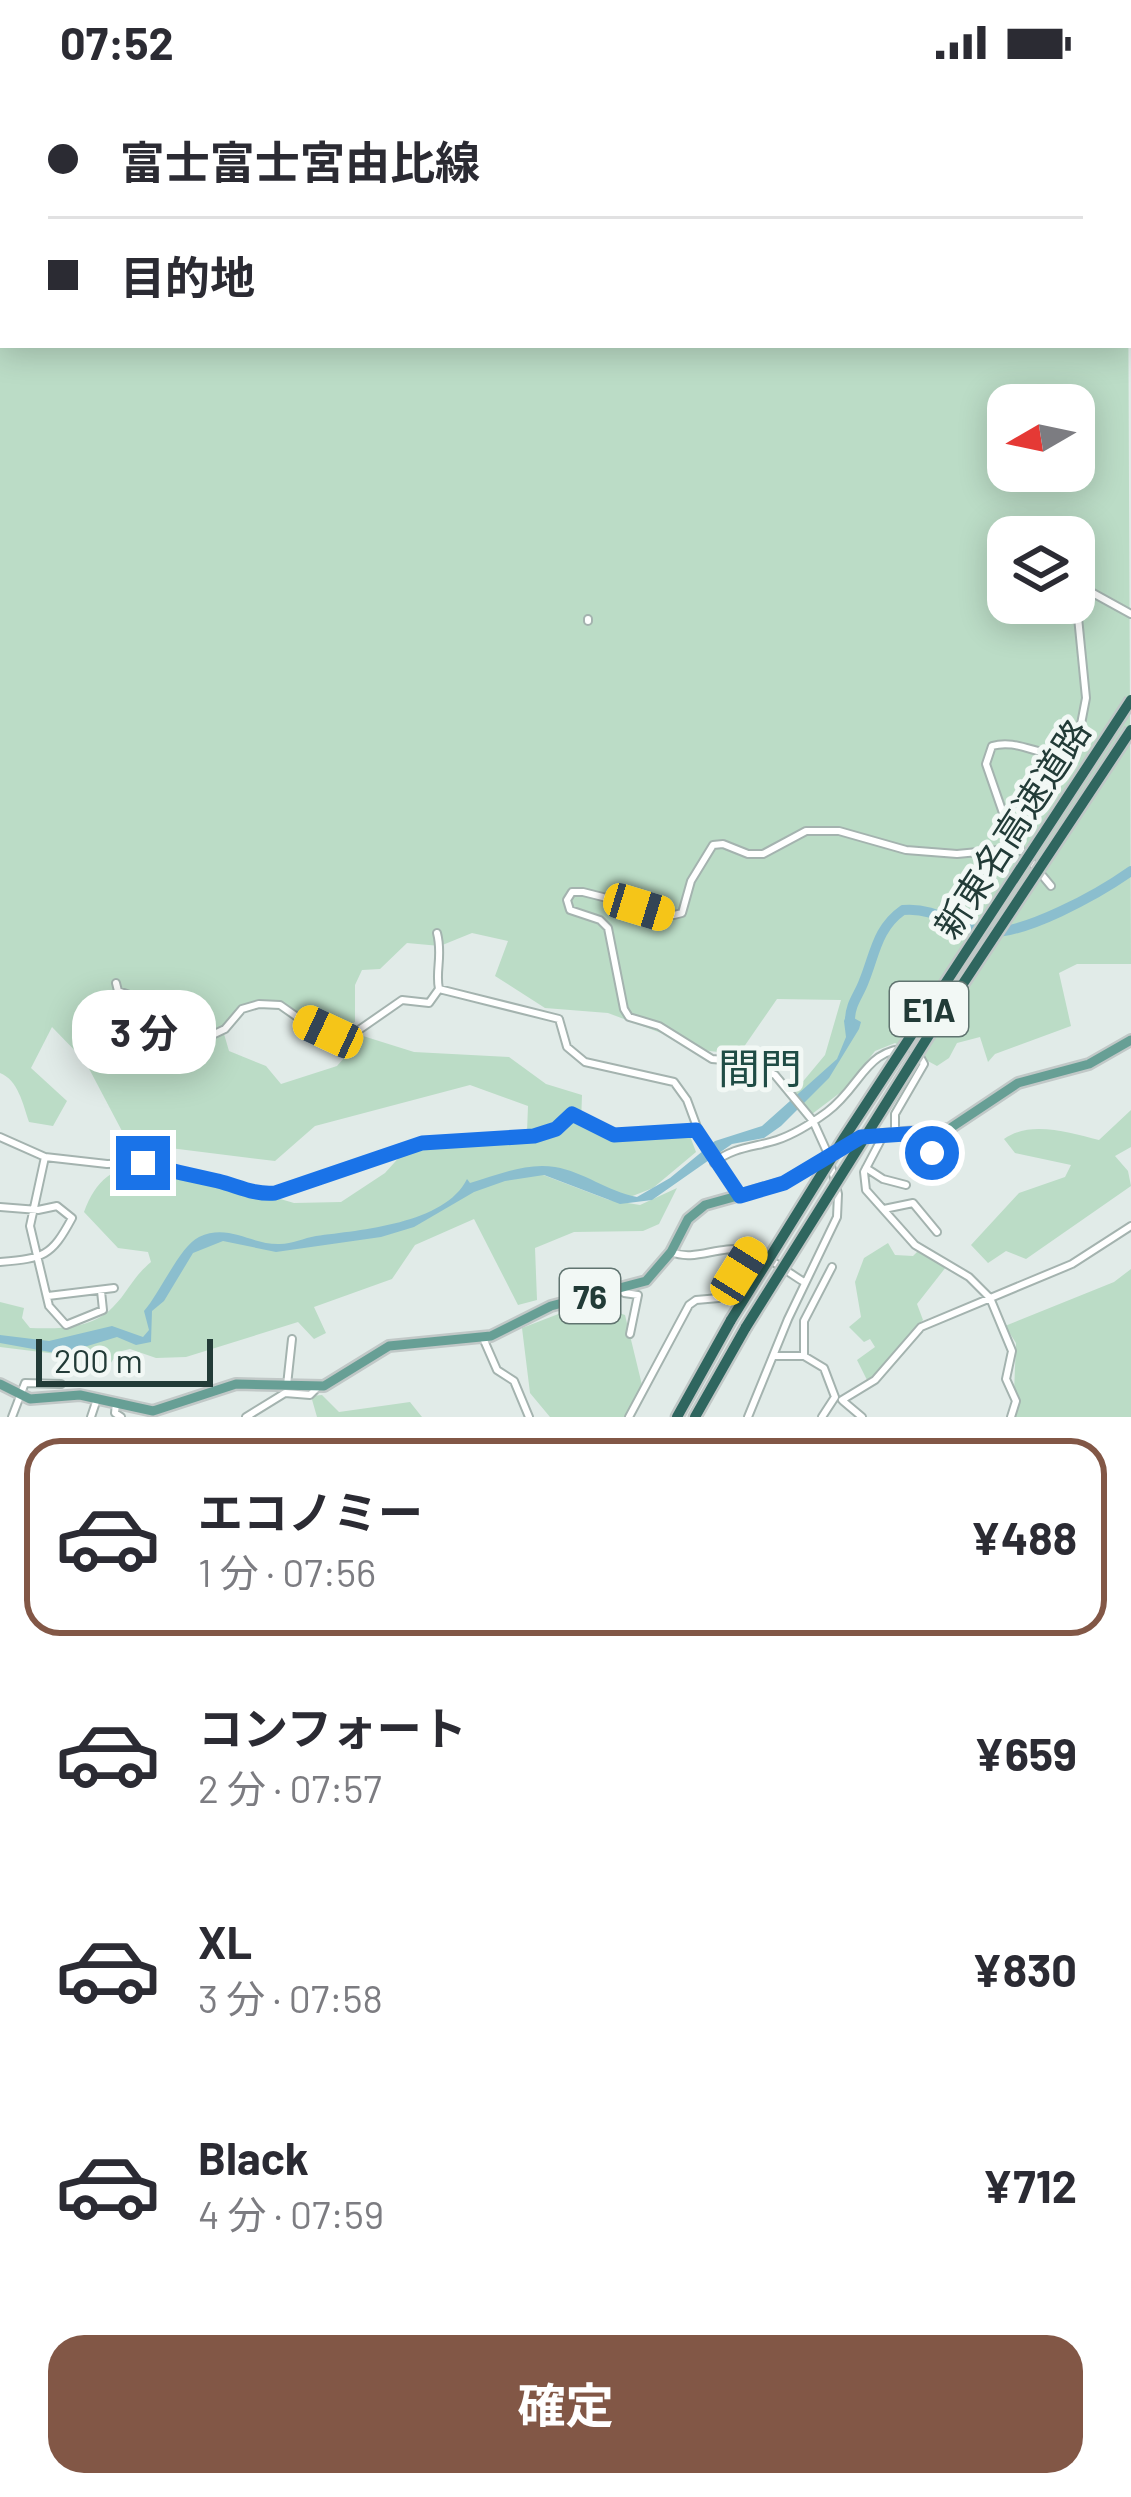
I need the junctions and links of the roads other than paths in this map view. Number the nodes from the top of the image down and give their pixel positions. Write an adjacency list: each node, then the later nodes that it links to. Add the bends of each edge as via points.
1 (1131, 614): 4 (street, via 1091,592 1076,597 1086,698 1076,750 1052,757 1003,742 986,754)
2 (1131, 700): 64 (highway, 新東名高速道路 / E1A, bridge, via 844,1138)
3 (1131, 730): 65 (highway, 新東名高速道路 / E1A, bridge, via 906,1071)
4 (1012, 839): 5 (street); 12 (street, via 999,850 957,854 906,850 839,830 806,831 763,854 713,845 682,913 674,915 572,892 570,910 608,928 629,1017 712,1059 762,1066)
5 (1051, 886)
6 (437, 933): 8 (street)
7 (116, 983): 8 (street, via 141,1013 166,1012 206,1038 242,1009 272,1003 340,1035 356,1032 402,1000 429,1003)
8 (439, 989): 13 (street, via 559,1019 567,1047 585,1062 674,1082)
9 (1131, 1040): 11 (main road, 76)
10 (1131, 1050): 11 (street)
11 (1114, 1051): 14 (main road, 76, via 1031,1077 958,1125)
12 (813, 1120): 15 (street, via 874,1058 893,1047 915,1048 924,1064); 17 (street); 19 (street)
13 (696, 1130): 18 (street, via 614,1135 572,1114 534,1136 422,1143 262,1194 143,1163); 19 (street)
14 (920, 1133): 15 (main road, 76); 20 (street)
15 (889, 1134): 17 (main road, 76); 21 (street)
16 (0, 1137): 18 (street)
17 (828, 1154): 23 (main road, 76, via 784,1183); 35 (street, via 837,1217)
18 (44, 1156): 25 (street)
19 (713, 1160): 23 (street)
20 (935, 1162)
21 (866, 1168): 22 (street); 26 (street, via 866,1190)
22 (906, 1185)
23 (740, 1196): 30 (main road, 76, via 696,1210)
24 (0, 1207): 25 (street)
25 (34, 1209): 31 (street, via 29,1226); 31 (street, via 57,1206 72,1218 55,1250)
26 (884, 1209): 28 (street, via 913,1203); 40 (street, via 914,1245)
27 (1131, 1226): 40 (street, via 1072,1264)
28 (937, 1232)
29 (752, 1251): 30 (street, via 691,1258); 35 (street); 57 (street, via 719,1298 689,1305)
30 (671, 1252): 37 (main road, 76, via 646,1281)
31 (39, 1258): 32 (street); 39 (street)
32 (0, 1262)
33 (832, 1267): 48 (street, via 804,1321)
34 (567, 1278): 41 (street)
35 (804, 1282): 47 (street)
36 (115, 1288): 38 (street)
37 (622, 1289): 41 (main road, 76); 42 (street, via 638,1294)
38 (101, 1291): 39 (street); 39 (street, via 103,1310 65,1325)
39 (48, 1296)
40 (989, 1298): 54 (street, via 921,1327 882,1374); 69 (street, via 1012,1351)
41 (571, 1300): 45 (main road, 76)
42 (633, 1313): 43 (street); 44 (street)
43 (644, 1314)
44 (630, 1334)
45 (483, 1338): 52 (main road, 76, via 389,1346); 62 (street)
46 (292, 1339): 51 (street)
47 (774, 1356): 48 (street); 66 (street)
48 (804, 1356): 54 (street, via 824,1368)
49 (0, 1384): 53 (main road)
50 (62, 1384): 53 (street, via 25,1383)
51 (287, 1385): 52 (main road); 56 (main road, via 236,1384 154,1412)
52 (317, 1388): 61 (street, via 285,1393)
53 (20, 1397): 55 (main road); 58 (street)
54 (838, 1398): 67 (street); 68 (street)
55 (97, 1399): 56 (main road); 59 (street)
56 (116, 1403): 60 (street)
57 (631, 1414): 63 (street)
58 (12, 1417)
59 (91, 1417)
60 (121, 1417)
61 (246, 1417)
62 (529, 1417)
63 (642, 1417)
64 (677, 1417)
65 (695, 1417)
66 (748, 1417)
67 (822, 1417)
68 (862, 1417)
69 (1011, 1417)

